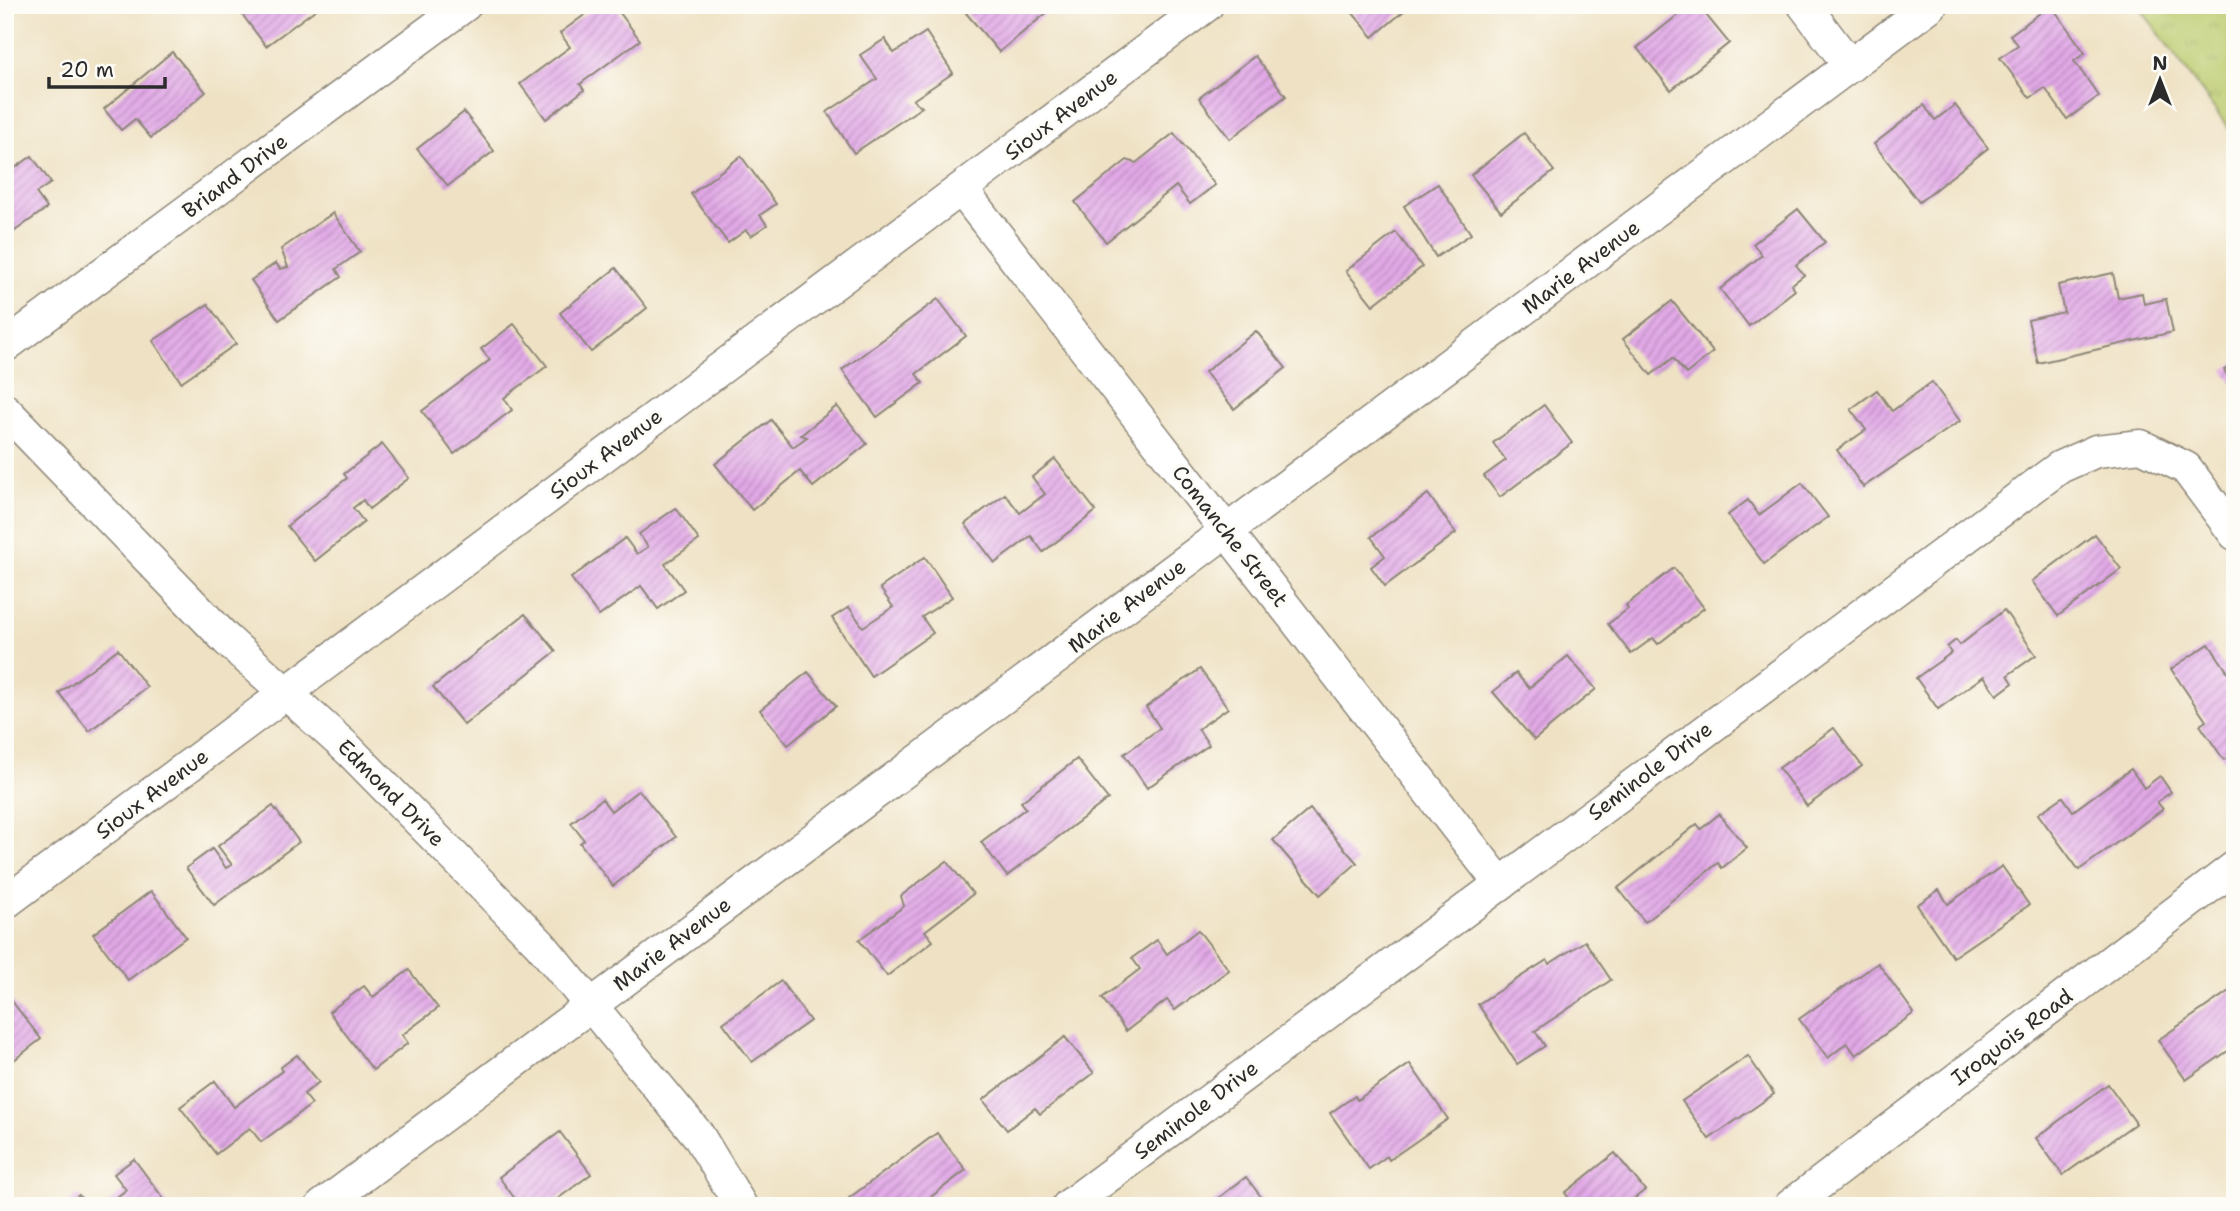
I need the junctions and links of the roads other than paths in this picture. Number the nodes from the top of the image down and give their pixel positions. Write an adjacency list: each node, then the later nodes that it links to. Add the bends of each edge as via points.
1 (465, 5): 7 (street, Briand Drive)
2 (1208, 5): 6 (street, Sioux Avenue)
3 (1804, 5): 5 (street)
4 (1931, 5): 5 (street, Marie Avenue)
5 (1850, 66): 9 (street, Marie Avenue)
6 (961, 189): 9 (street, Comanche Street); 11 (street, Sioux Avenue)
7 (5, 346)
8 (5, 411): 11 (street, Edmond Drive, via 227,640)
9 (1226, 531): 13 (street, Comanche Street); 15 (street, Marie Avenue)
10 (2235, 534): 13 (street, Seminole Drive, via 2186,468 2141,446 2096,451 2060,467)
11 (287, 693): 14 (street, Sioux Avenue); 15 (street, Edmond Drive, via 540,944)
12 (2235, 867): 19 (street, Iroquois Road)
13 (1499, 882): 18 (street, Seminole Drive)
14 (5, 903)
15 (591, 1005): 16 (street, Marie Avenue); 17 (street, Edmond Drive, via 698,1135)
16 (321, 1206)
17 (741, 1206)
18 (1068, 1206)
19 (1790, 1206)

